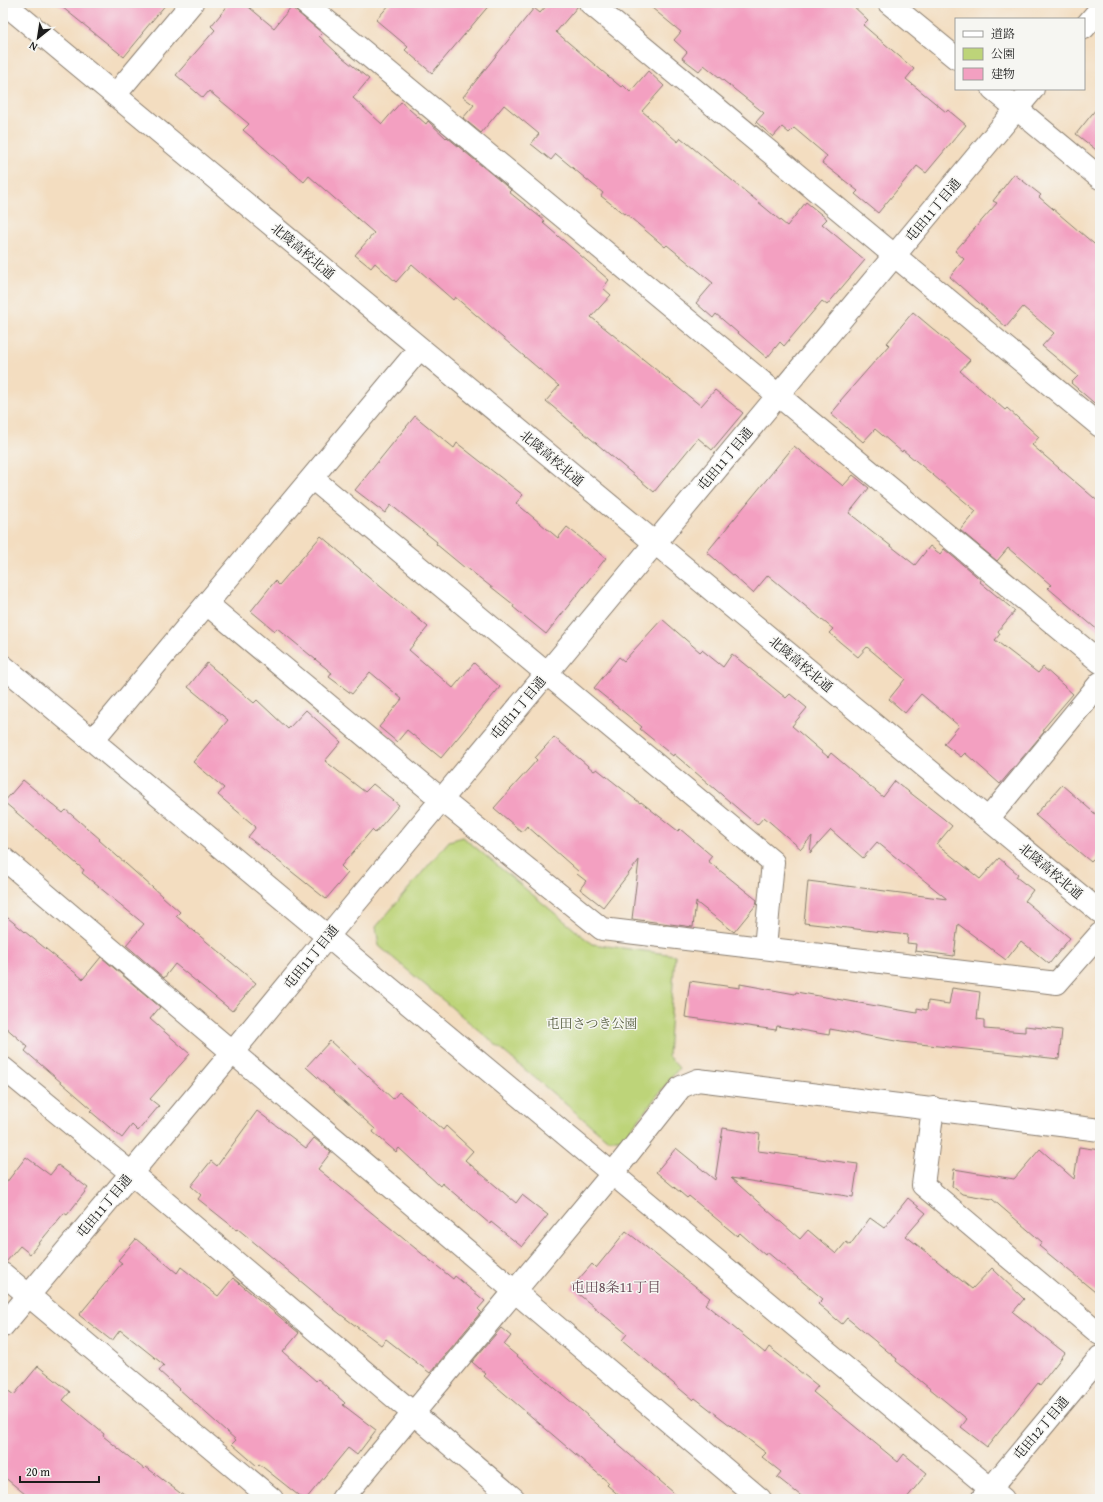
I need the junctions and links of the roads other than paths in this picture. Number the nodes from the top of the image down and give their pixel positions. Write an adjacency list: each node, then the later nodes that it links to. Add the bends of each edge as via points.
1 (4, 3): 11 (street, 北陵高校北通)
2 (192, 3): 11 (street)
3 (305, 3): 16 (street)
4 (590, 3): 14 (street)
5 (889, 3): 8 (street)
6 (1100, 8): 7 (street)
7 (1085, 27)
8 (955, 57)
9 (994, 90): 12 (street)
10 (1032, 90): 12 (street, 屯田11丁目通)
11 (115, 95): 15 (street, 北陵高校北通)
12 (1017, 109): 13 (street); 14 (street, 屯田11丁目通)
13 (1100, 178)
14 (894, 256): 16 (street, 屯田11丁目通); 17 (street)
15 (420, 348): 18 (street); 19 (street, 北陵高校北通)
16 (778, 395): 19 (street, 屯田11丁目通); 21 (street)
17 (1100, 426)
18 (312, 478): 20 (street); 23 (street)
19 (655, 543): 23 (street, 屯田11丁目通); 27 (street, 北陵高校北通)
20 (206, 604): 25 (street); 26 (street)
21 (1100, 662)
22 (3, 666): 25 (street)
23 (546, 674): 26 (street, 屯田11丁目通); 32 (street, via 773,862)
24 (1100, 683): 27 (street)
25 (92, 741): 31 (street)
26 (442, 800): 31 (street, 屯田11丁目通); 32 (street, via 602,929)
27 (988, 819): 29 (street, 北陵高校北通)
28 (3, 858): 33 (street)
29 (1100, 912)
30 (1100, 934): 32 (street, via 1057,983)
31 (328, 936): 33 (street, 屯田11丁目通); 38 (street)
32 (765, 948)
33 (232, 1053): 37 (street, 屯田11丁目通); 40 (street)
34 (3, 1068): 37 (street)
35 (934, 1108): 36 (street); 38 (street, via 698,1080 681,1087); 43 (street, via 923,1185)
36 (1100, 1130)
37 (131, 1173): 41 (street, 屯田11丁目通); 45 (street)
38 (613, 1173): 40 (street); 46 (street)
39 (3, 1274): 41 (street)
40 (515, 1290): 45 (street); 50 (street)
41 (29, 1295): 42 (street, 屯田11丁目通); 47 (street)
42 (3, 1326)
43 (1100, 1334)
44 (1100, 1357): 46 (street, 屯田12丁目通)
45 (412, 1413): 48 (street); 49 (street)
46 (992, 1496)
47 (272, 1499)
48 (342, 1499)
49 (514, 1499)
50 (760, 1499)

